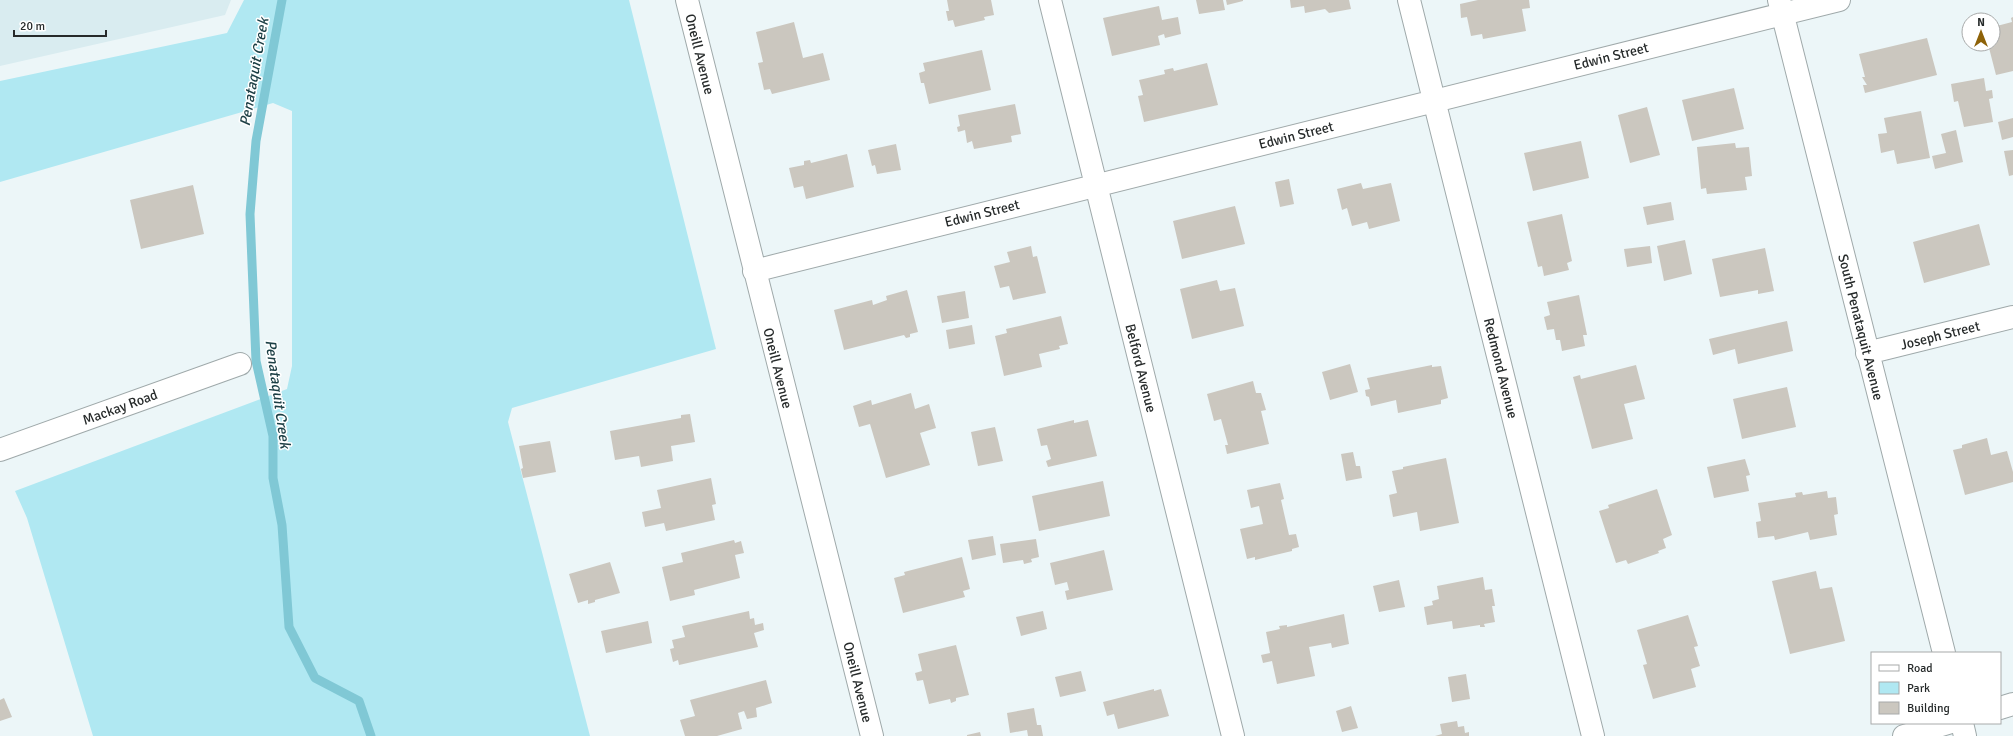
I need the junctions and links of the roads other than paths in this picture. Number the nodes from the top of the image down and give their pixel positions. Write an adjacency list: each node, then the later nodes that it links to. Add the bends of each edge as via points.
1 (687, 0): 8 (street, Oneill Avenue)
2 (1050, 0): 7 (street, Belford Avenue)
3 (1409, 0): 6 (street, Redmond Avenue)
4 (1839, 0): 5 (street, Edwin Street)
5 (1781, 7): 6 (street, Edwin Street); 10 (street, South Penataquit Avenue)
6 (1434, 100): 7 (street, Edwin Street); 20 (street, Redmond Avenue)
7 (1095, 185): 8 (street, Edwin Street); 19 (street, Belford Avenue)
8 (754, 271): 18 (street, Oneill Avenue)
9 (2013, 317): 10 (street, Joseph Street)
10 (1867, 354): 13 (street, South Penataquit Avenue)
11 (240, 364): 12 (street, Mackay Road)
12 (0, 450)
13 (1944, 652)
14 (2013, 704): 15 (street)
15 (2001, 708)
16 (1945, 724): 21 (street)
17 (1962, 724): 22 (street)
18 (872, 736)
19 (1233, 736)
20 (1592, 736)
21 (1904, 736)
22 (1966, 736)

